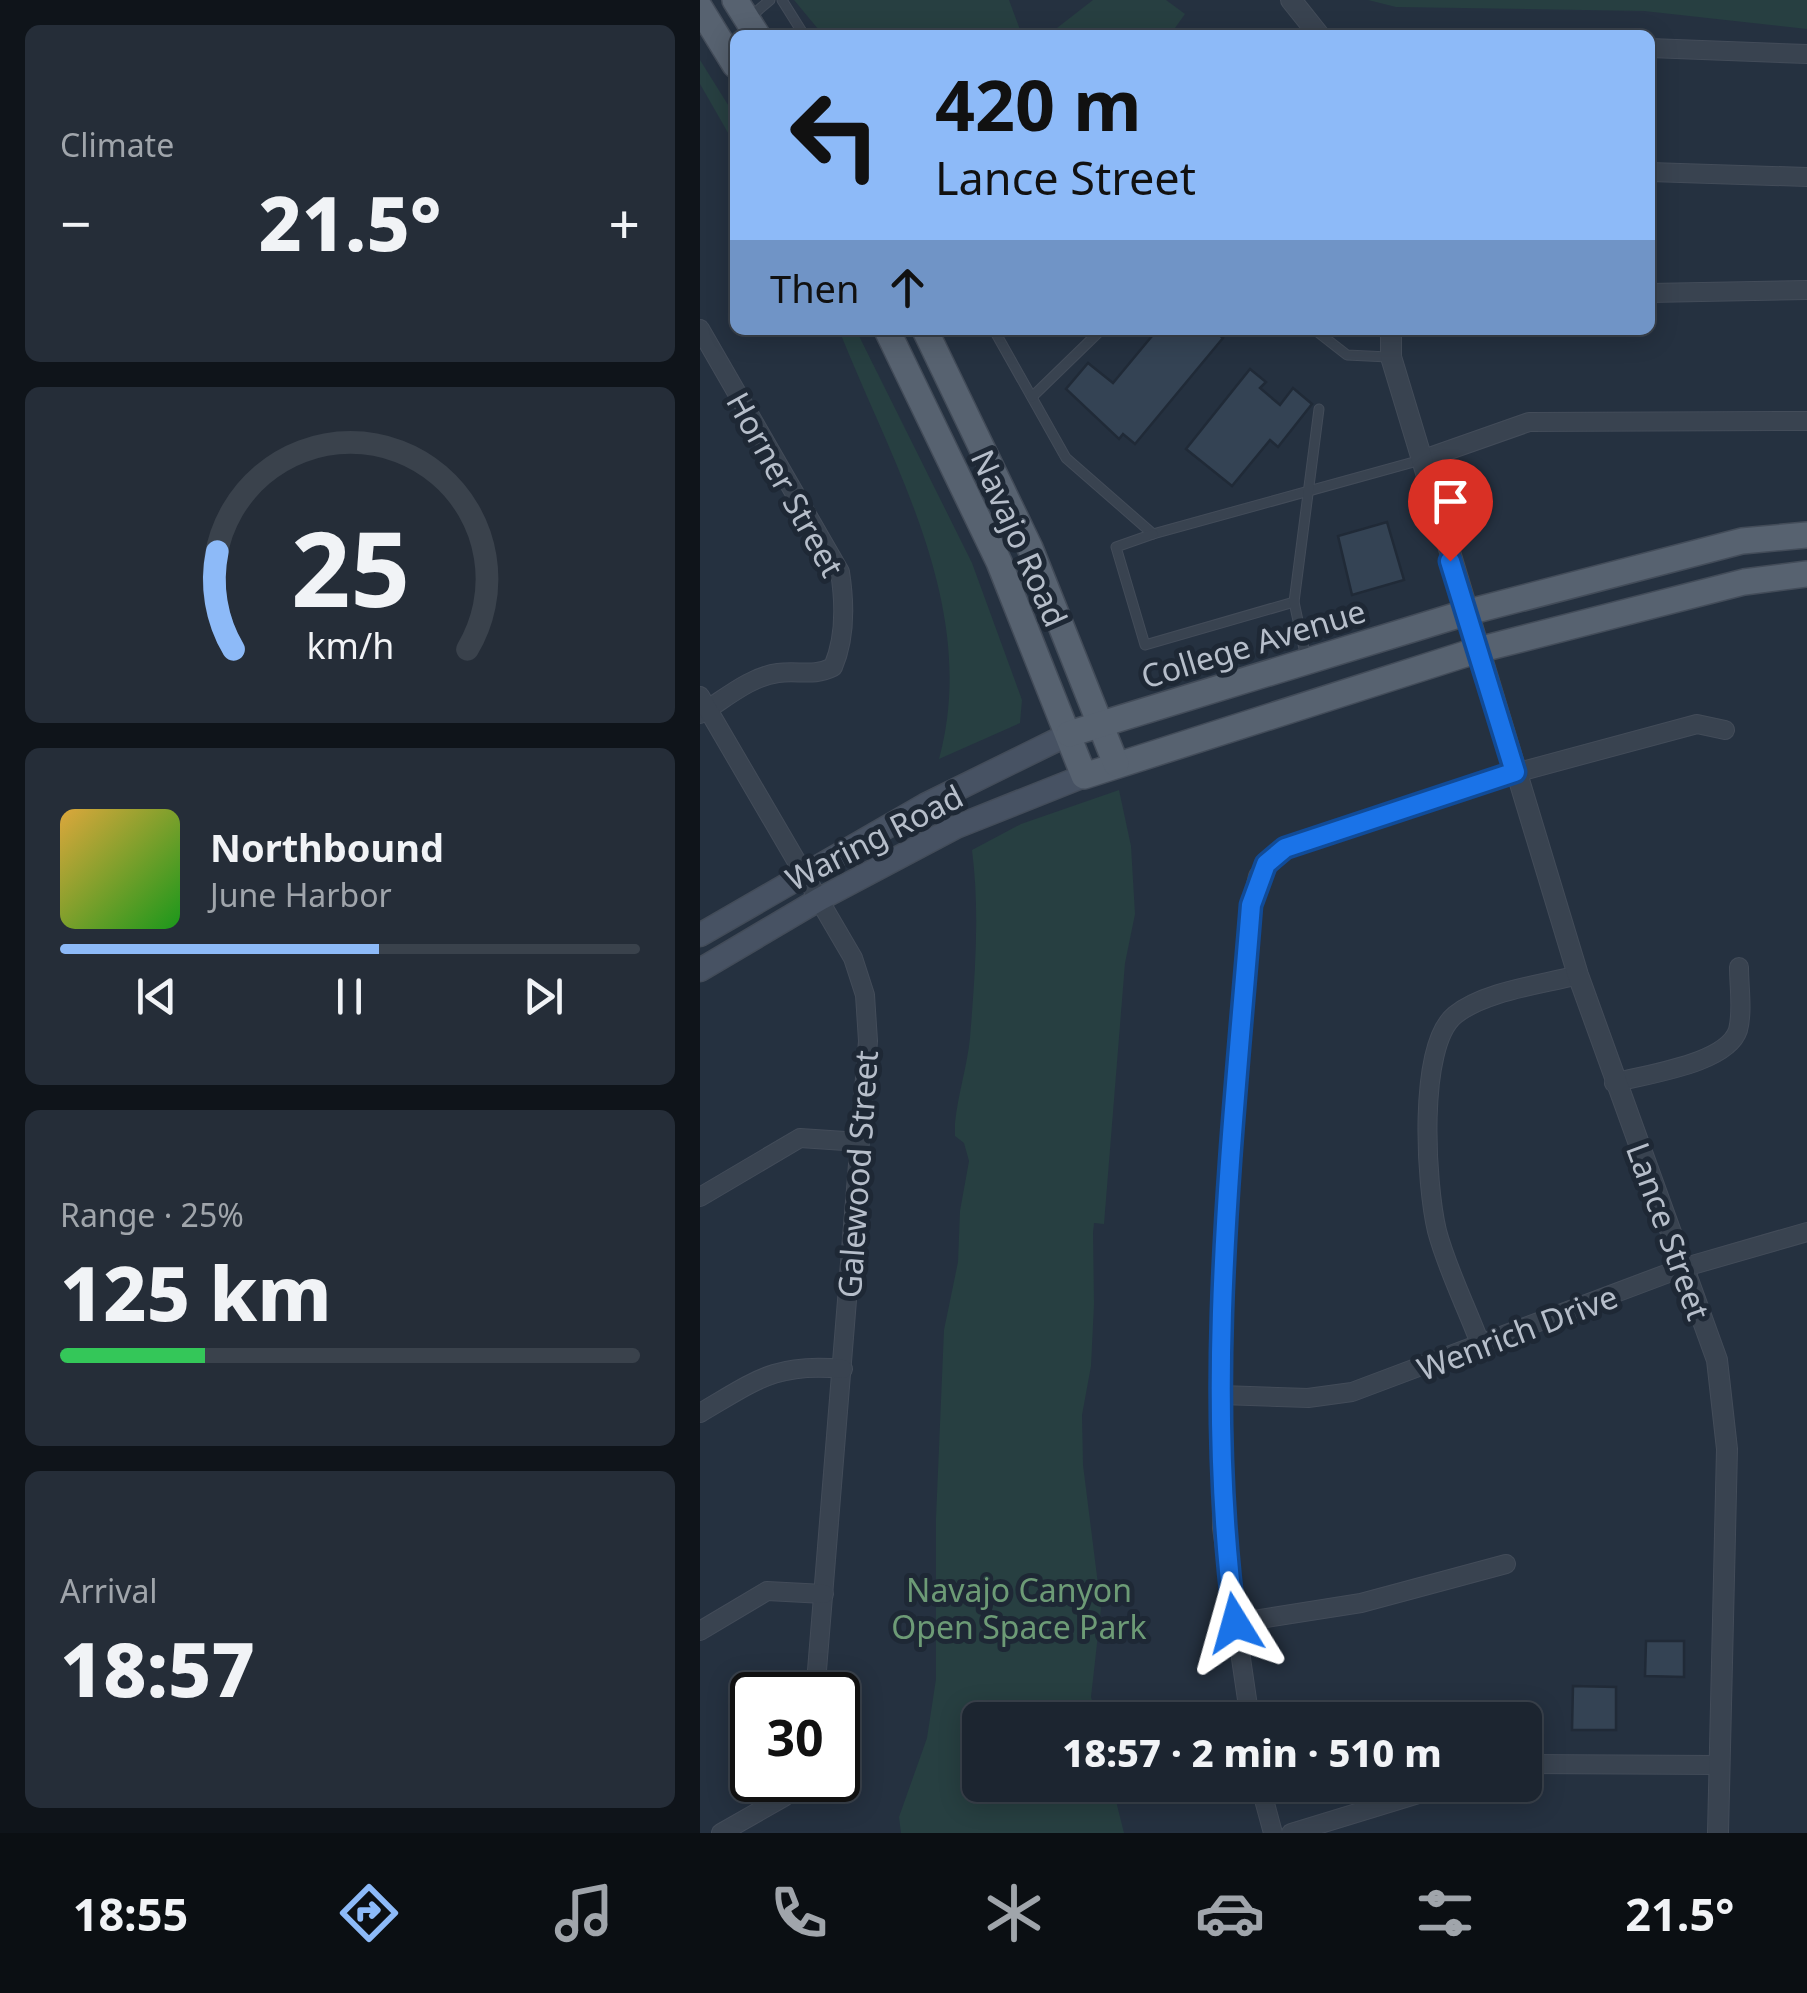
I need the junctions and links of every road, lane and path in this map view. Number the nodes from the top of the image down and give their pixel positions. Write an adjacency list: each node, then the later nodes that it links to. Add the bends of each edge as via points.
1 (770, 0): 5 (lane)
2 (782, 0): 7 (lane)
3 (1291, 0): 8 (street)
4 (700, 8): 9 (main road)
5 (746, 18)
6 (730, 30): 9 (main road)
7 (801, 30)
8 (1315, 30)
9 (719, 39): 12 (main road)
10 (1655, 48): 11 (street)
11 (1807, 54)
12 (730, 57)
13 (1655, 172): 14 (street)
14 (1807, 177)
15 (1807, 290): 16 (street)
16 (1655, 293)
17 (700, 329): 37 (street, Horner Street, via 840,572 844,596 842,646 833,667 816,675 756,679)
18 (888, 335): 40 (main road, Navajo Road, via 998,562)
19 (927, 335): 38 (main road, Navajo Road, via 1030,548)
20 (997, 335): 25 (lane)
21 (1096, 335): 25 (lane)
22 (1322, 335): 24 (lane, via 1348,355)
23 (1390, 335): 24 (street, Lance Street)
24 (1391, 357): 28 (street, Lance Street)
25 (1032, 397): 30 (lane, via 1066,458)
26 (1319, 409): 29 (lane)
27 (1807, 421): 28 (street, via 1528,422)
28 (1421, 460): 29 (lane); 34 (street, Lance Street)
29 (1310, 491): 30 (lane); 33 (lane)
30 (1153, 534): 33 (lane, via 1116,548 1145,646)
31 (1807, 534): 34 (main road, College Avenue, via 1742,541)
32 (1807, 574): 35 (main road, via 1744,582)
33 (1294, 602): 36 (lane)
34 (1466, 613): 35 (street, Lance Street); 36 (main road, College Avenue)
35 (1478, 650): 41 (main road); 42 (street, Lance Street)
36 (1307, 661): 38 (main road, College Avenue)
37 (702, 706): 44 (street, Galewood Street)
38 (1101, 722): 40 (main road, College Avenue); 41 (main road, Navajo Road)
39 (1725, 730): 42 (street, via 1697,724)
40 (1069, 734): 43 (main road, Navajo Road); 44 (main road, Waring Road)
41 (1116, 764): 43 (main road)
42 (1515, 772): 49 (street, Lance Street); 57 (street, via 1285,848 1258,876 1223,1251)
43 (1084, 776): 45 (main road, Waring Road, via 956,827)
44 (806, 873): 45 (street, Galewood Street); 46 (main road, Waring Road)
45 (820, 899): 48 (main road, Waring Road); 51 (street, Galewood Street, via 865,996)
46 (700, 935)
47 (1739, 968): 50 (street, via 1739,1023 1720,1054)
48 (700, 970)
49 (1578, 974): 50 (street, Lance Street); 55 (street, via 1473,1004 1438,1036 1428,1132 1437,1230)
50 (1614, 1083): 54 (street, Lance Street)
51 (860, 1142): 52 (street, via 800,1138); 56 (street, Galewood Street)
52 (700, 1196)
53 (1807, 1232): 54 (street, Wenrich Drive)
54 (1682, 1268): 55 (street, Wenrich Drive); 66 (street, Lance Street, via 1723,1393)
55 (1481, 1346): 57 (street, Wenrich Drive, via 1352,1392)
56 (842, 1369): 58 (street, via 769,1372); 60 (street, Galewood Street)
57 (1222, 1395): 61 (street, via 1222,1528)
58 (700, 1413)
59 (1506, 1564): 61 (street, via 1362,1603)
60 (824, 1594): 62 (street, via 767,1591); 63 (street, Galewood Street)
61 (1235, 1623): 64 (street)
62 (700, 1631)
63 (817, 1672)
64 (1247, 1702)
65 (1542, 1764): 66 (street)
66 (1719, 1765): 73 (street, Lance Street)
67 (775, 1802): 70 (street)
68 (1265, 1802): 71 (street)
69 (1393, 1802): 72 (street)
70 (721, 1833)
71 (1273, 1833)
72 (1292, 1833)
73 (1718, 1833)

